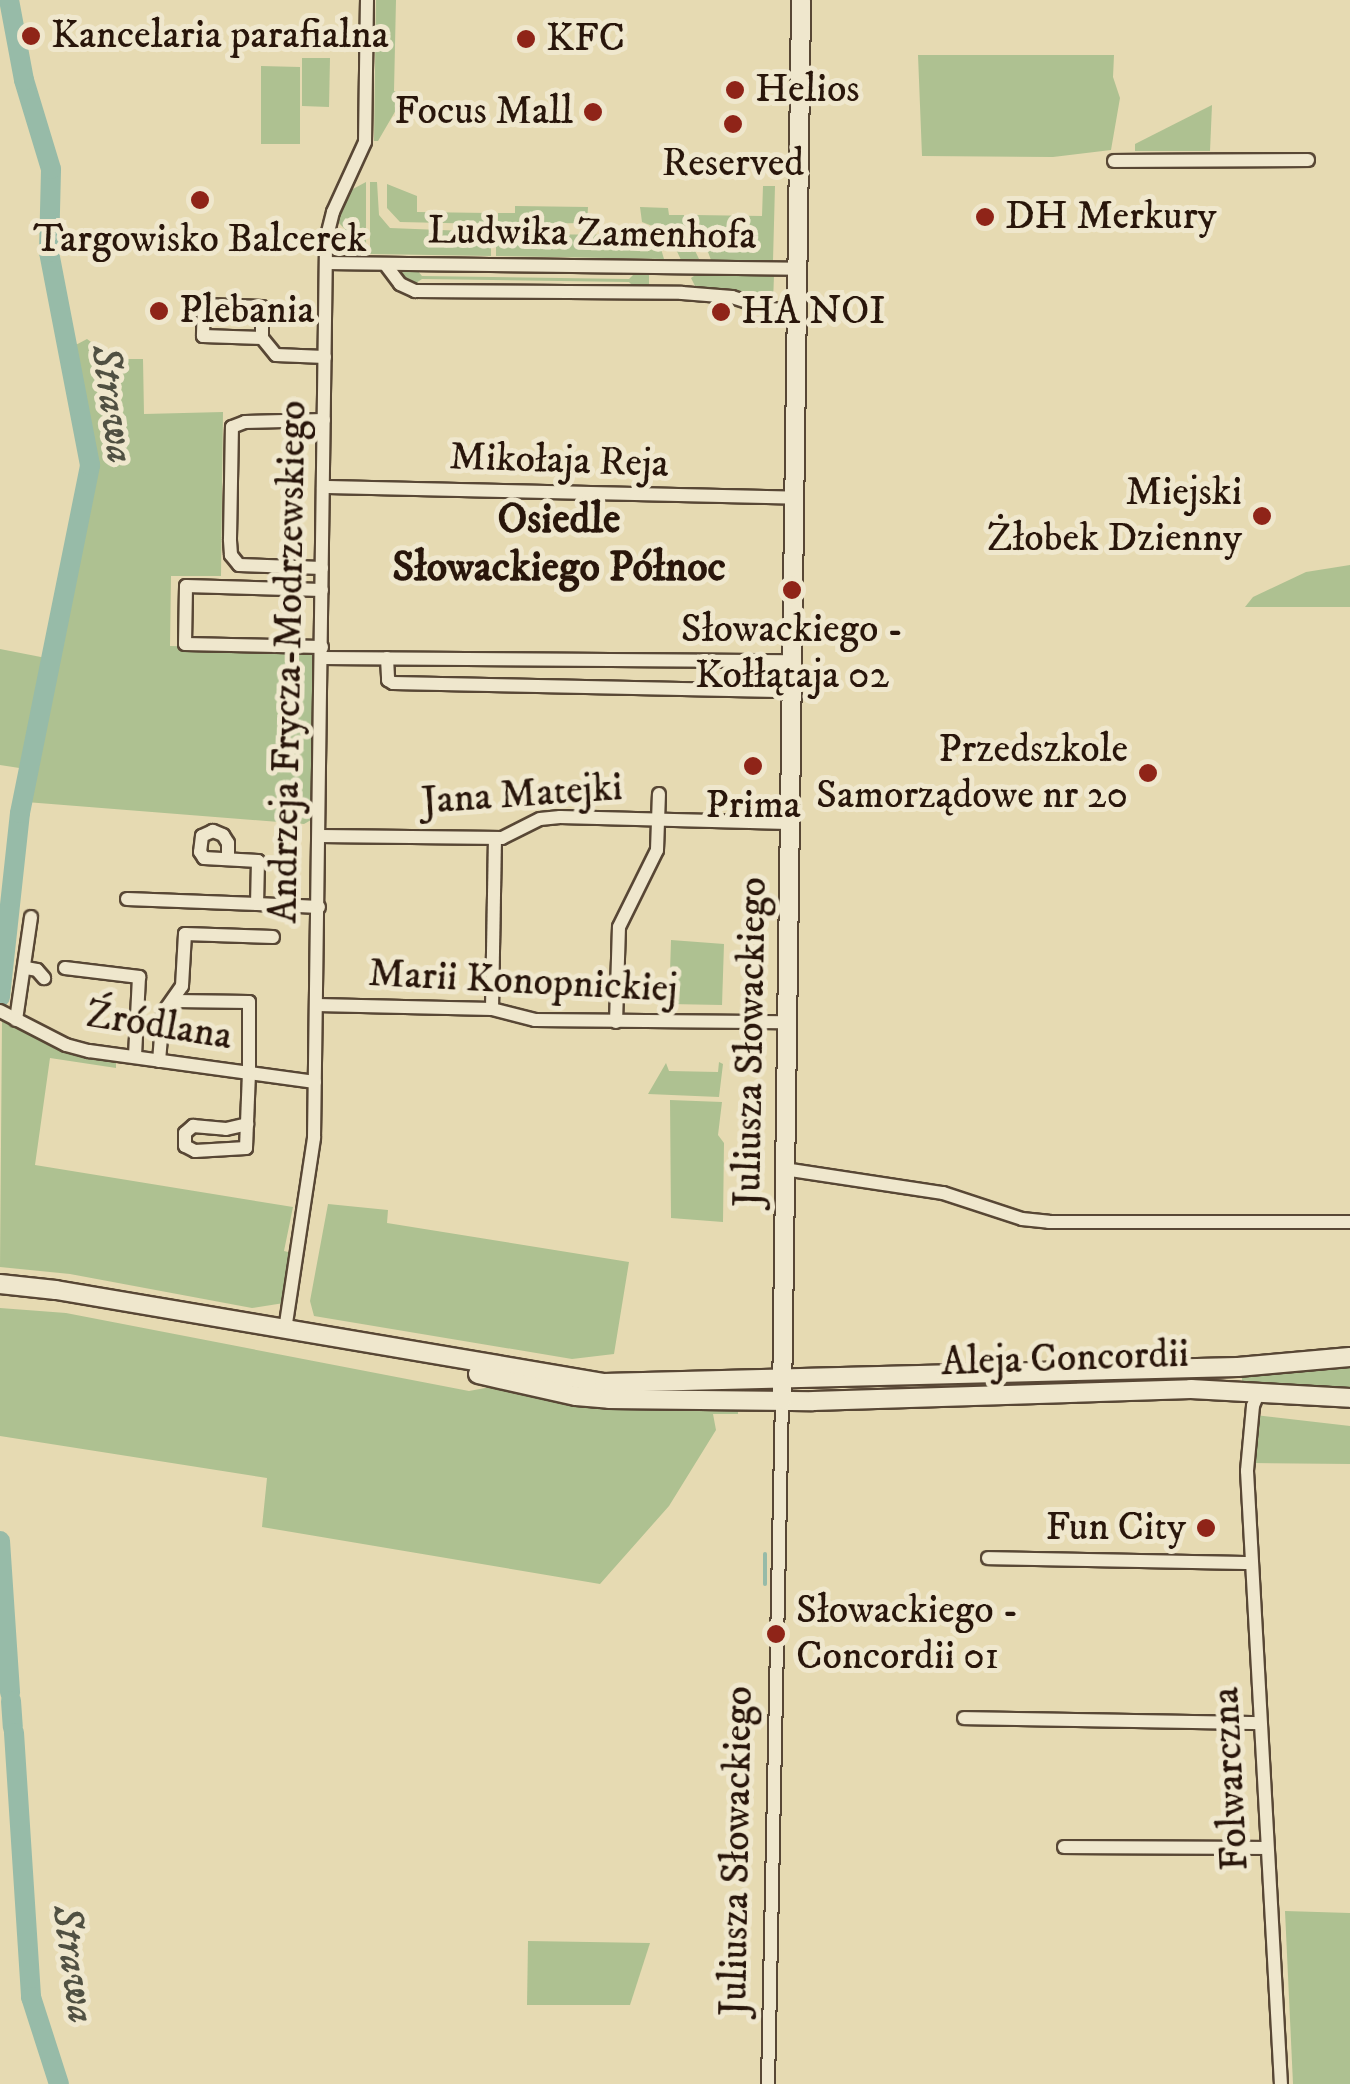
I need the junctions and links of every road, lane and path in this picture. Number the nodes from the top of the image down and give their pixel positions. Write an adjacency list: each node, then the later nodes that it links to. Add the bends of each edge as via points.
1 (367, 0): 5 (street, Andrzeja Frycza-Modrzewskiego, via 365,142 328,225)
2 (802, 0): 8 (street, Juliusza Słowackiego)
3 (1308, 160): 4 (street)
4 (1114, 161)
5 (326, 263): 6 (street, Ludwika Zamenhofa); 12 (street, Andrzeja Frycza-Modrzewskiego)
6 (385, 264): 7 (street, Ludwika Zamenhofa); 9 (street, Ludwika Zamenhofa, via 400,284 416,291)
7 (679, 268): 8 (street, Ludwika Zamenhofa); 9 (street)
8 (798, 269): 10 (street, Juliusza Słowackiego)
9 (682, 293): 10 (street, Ludwika Zamenhofa)
10 (797, 311): 15 (street, Juliusza Słowackiego)
11 (262, 338): 11 (street, via 204,336 204,304 262,307); 12 (street, via 276,355)
12 (324, 357): 13 (street, Andrzeja Frycza-Modrzewskiego)
13 (324, 420): 14 (street, Andrzeja Frycza-Modrzewskiego); 16 (street, via 232,427 230,539 239,565)
14 (323, 487): 15 (street, Mikołaja Reja); 16 (street, Andrzeja Frycza-Modrzewskiego)
15 (793, 498): 21 (street, Juliusza Słowackiego)
16 (322, 568): 17 (street, Andrzeja Frycza-Modrzewskiego)
17 (322, 590): 18 (street, Andrzeja Frycza-Modrzewskiego); 18 (street, via 186,586 185,644)
18 (322, 653): 19 (street); 29 (street, Andrzeja Frycza-Modrzewskiego)
19 (387, 658): 20 (street); 23 (street, via 393,683)
20 (598, 660): 22 (street); 23 (street)
21 (791, 660): 22 (street); 25 (street, Juliusza Słowackiego)
22 (746, 661): 24 (street)
23 (598, 688): 24 (street)
24 (746, 690): 25 (street)
25 (790, 691): 28 (street, Juliusza Słowackiego)
26 (659, 794): 27 (street)
27 (659, 820): 28 (street, Jana Matejki); 30 (street, Jana Matejki, via 550,818); 45 (street, via 657,850 619,927)
28 (788, 823): 46 (street, Juliusza Słowackiego)
29 (320, 836): 30 (street, Jana Matejki); 34 (street, Andrzeja Frycza-Modrzewskiego)
30 (495, 838): 42 (street)
31 (228, 859): 33 (street, via 258,861)
32 (128, 899): 33 (street)
33 (257, 904): 34 (street)
34 (319, 907): 41 (street, Andrzeja Frycza-Modrzewskiego)
35 (31, 917): 37 (street)
36 (273, 937): 40 (street, via 187,933)
37 (26, 968): 39 (street); 44 (street)
38 (65, 968): 47 (street, via 139,977)
39 (44, 978)
40 (175, 1001): 48 (street, via 160,1024); 49 (street, via 248,1002)
41 (316, 1005): 42 (street, Marii Konopnickiej); 50 (street, Andrzeja Frycza-Modrzewskiego)
42 (492, 1009): 45 (street, Marii Konopnickiej, via 534,1020)
43 (1, 1012): 44 (street, Źródlana)
44 (16, 1020): 47 (street, Źródlana, via 66,1045)
45 (616, 1022): 46 (street, Marii Konopnickiej)
46 (786, 1022): 52 (street, Juliusza Słowackiego)
47 (135, 1057): 48 (street, Źródlana)
48 (159, 1060): 49 (street, Źródlana)
49 (249, 1073): 50 (street, Źródlana); 51 (street)
50 (315, 1082): 55 (street, Andrzeja Frycza-Modrzewskiego, via 311,1180)
51 (247, 1124): 51 (street, via 244,1150 185,1146 192,1126)
52 (784, 1168): 53 (street, via 943,1193 1048,1222); 58 (street, Juliusza Słowackiego)
53 (1350, 1222)
54 (0, 1284): 55 (street)
55 (286, 1330): 56 (street)
56 (361, 1344): 58 (street, Aleja Concordii, via 604,1383); 61 (street, Aleja Concordii, via 576,1396)
57 (1350, 1357): 58 (street, Aleja Concordii, via 1238,1367)
58 (782, 1380): 61 (street, Juliusza Słowackiego)
59 (1259, 1391): 60 (street, Aleja Concordii); 61 (street, Aleja Concordii); 63 (street, Folwarczna, via 1247,1471)
60 (1350, 1398)
61 (782, 1400): 68 (street, Juliusza Słowackiego)
62 (988, 1558): 63 (street)
63 (1252, 1563): 65 (street, Folwarczna)
64 (964, 1718): 65 (street)
65 (1260, 1723): 67 (street, Folwarczna)
66 (1064, 1846): 67 (street)
67 (1267, 1848): 69 (street, Folwarczna)
68 (768, 2084)
69 (1281, 2084)

